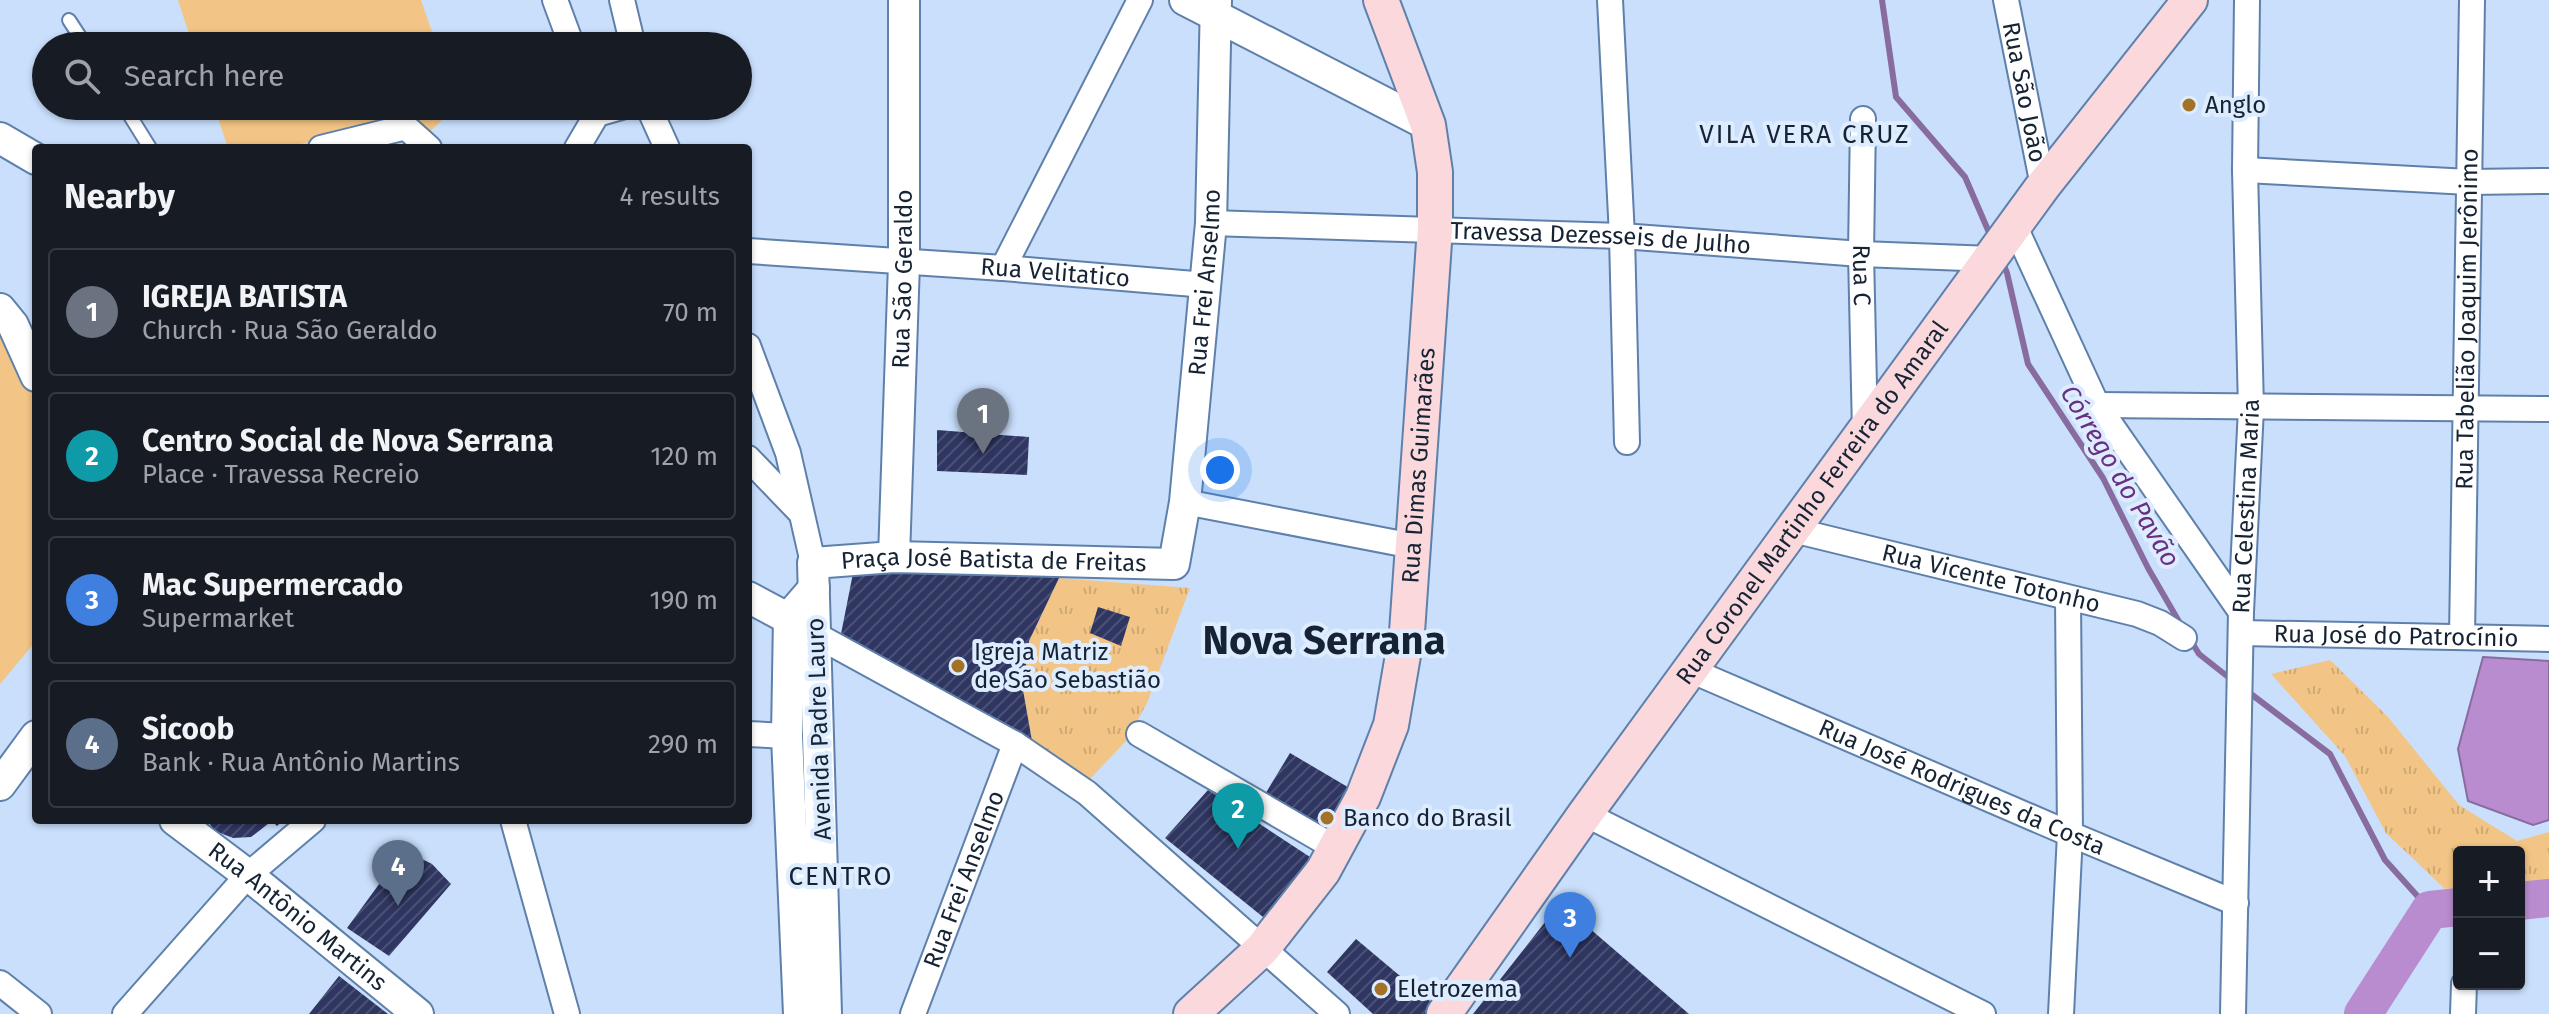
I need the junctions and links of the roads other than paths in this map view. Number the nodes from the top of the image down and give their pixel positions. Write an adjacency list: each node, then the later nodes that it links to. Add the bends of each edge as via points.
1 (555, 0): 15 (street)
2 (622, 0): 16 (street)
3 (904, 0): 40 (street, Rua São Geraldo)
4 (1140, 0): 41 (street)
5 (1185, 0): 12 (street)
6 (1381, 0): 21 (main road, Rua Dimas Guimarães)
7 (1610, 0): 36 (street)
8 (2006, 0): 32 (street, Rua São João)
9 (2190, 0): 32 (main road, Rua Coronel Martinho Ferreira do Amaral)
10 (2247, 0): 29 (street, Rua Celestina Maria)
11 (2472, 0): 31 (street, Rua Tabelião Joaquim Jerônimo)
12 (1215, 9): 21 (street); 33 (street, Rua Frei Anselmo)
13 (69, 20): 14 (lane)
14 (77, 32)
15 (567, 32)
16 (630, 32)
17 (1863, 119): 38 (street, Rua C)
18 (133, 120): 23 (lane)
19 (590, 120): 26 (street)
20 (654, 120): 27 (street)
21 (1428, 125): 35 (main road, Rua Dimas Guimarães)
22 (0, 138): 28 (street)
23 (148, 144)
24 (337, 144): 25 (street, via 402,128)
25 (425, 144)
26 (579, 144)
27 (665, 144)
28 (32, 157)
29 (2245, 170): 31 (street); 47 (street, Rua Celestina Maria)
30 (2549, 181): 31 (street)
31 (2469, 182): 49 (street, Rua Tabelião Joaquim Jerônimo)
32 (2043, 186): 34 (main road, Rua Coronel Martinho Ferreira do Amaral)
33 (1211, 223): 35 (street, Travessa Dezesseis de Julho); 42 (street, Rua Frei Anselmo)
34 (2014, 227): 39 (main road, Rua Coronel Martinho Ferreira do Amaral); 46 (street)
35 (1435, 228): 36 (street, Travessa Dezesseis de Julho); 56 (main road, Rua Dimas Guimarães)
36 (1622, 236): 38 (street, Travessa Dezesseis de Julho); 51 (street)
37 (752, 251): 40 (street, Rua Velitatico)
38 (1861, 254): 39 (street, Travessa Dezesseis de Julho); 50 (street, Rua C)
39 (1992, 258): 50 (main road, Rua Coronel Martinho Ferreira do Amaral)
40 (904, 263): 41 (street, Rua Velitatico); 57 (street, Rua São Geraldo)
41 (1003, 268): 42 (street, Rua Velitatico)
42 (1206, 285): 53 (street, Rua Frei Anselmo)
43 (0, 309): 45 (street)
44 (752, 357): 54 (street, via 788,453)
45 (32, 367)
46 (2097, 405): 47 (street); 63 (street)
47 (2251, 408): 49 (street); 63 (street, Rua Celestina Maria)
48 (2549, 409): 49 (street)
49 (2466, 410): 65 (street, Rua Tabelião Joaquim Jerônimo)
50 (1865, 431): 55 (main road, Rua Coronel Martinho Ferreira do Amaral)
51 (1627, 442)
52 (752, 462): 54 (street)
53 (1185, 502): 56 (street); 58 (street, Rua Frei Anselmo)
54 (802, 514): 59 (street)
55 (1793, 530): 60 (street, Rua Vicente Totonho); 68 (main road, Rua Coronel Martinho Ferreira do Amaral)
56 (1413, 546): 80 (main road, Rua Dimas Guimarães, via 1407,632 1391,725)
57 (894, 557): 58 (street, Praça José Batista de Freitas); 59 (street, Praça José Batista de Freitas)
58 (1174, 564)
59 (814, 575): 62 (street, Avenida Padre Lauro); 64 (street, Avenida Padre Lauro)
60 (2068, 598): 66 (street, Rua Vicente Totonho, via 2137,614); 79 (street)
61 (752, 599): 62 (street)
62 (789, 617): 64 (street); 71 (street, Avenida Padre Lauro)
63 (2242, 626): 65 (street, Rua José do Patrocínio); 82 (street, Rua Celestina Maria)
64 (816, 635): 73 (street); 91 (street, Avenida Padre Lauro)
65 (2462, 637): 67 (street, Rua José do Patrocínio)
66 (2184, 638)
67 (2549, 639)
68 (1690, 670): 75 (main road, Rua Coronel Martinho Ferreira do Amaral); 79 (street, Rua José Rodrigues da Costa)
69 (752, 734): 71 (street)
70 (1139, 734): 80 (street)
71 (787, 736): 90 (street, Avenida Padre Lauro)
72 (32, 741): 74 (street)
73 (1015, 744): 83 (street, via 1087,793); 92 (street, Rua Frei Anselmo)
74 (0, 785)
75 (1585, 814): 95 (main road, Rua Coronel Martinho Ferreira do Amaral); 96 (street)
76 (180, 824): 81 (street, Rua Antônio Martins)
77 (308, 824): 81 (street)
78 (514, 824): 89 (street)
79 (2070, 834): 82 (street, Rua José Rodrigues da Costa); 97 (street)
80 (1337, 849): 83 (main road, Rua Dimas Guimarães)
81 (248, 875): 87 (street); 88 (street, Rua Antônio Martins)
82 (2236, 903): 98 (street, Rua Celestina Maria)
83 (1262, 949): 93 (main road, Rua Dimas Guimarães); 94 (street)
84 (0, 983): 86 (street)
85 (2464, 990): 99 (street)
86 (39, 1014)
87 (125, 1014)
88 (418, 1014)
89 (567, 1014)
90 (799, 1014)
91 (826, 1014)
92 (913, 1014)
93 (1191, 1014)
94 (1337, 1014)
95 (1444, 1014)
96 (1983, 1014)
97 (2061, 1014)
98 (2233, 1014)
99 (2463, 1014)

